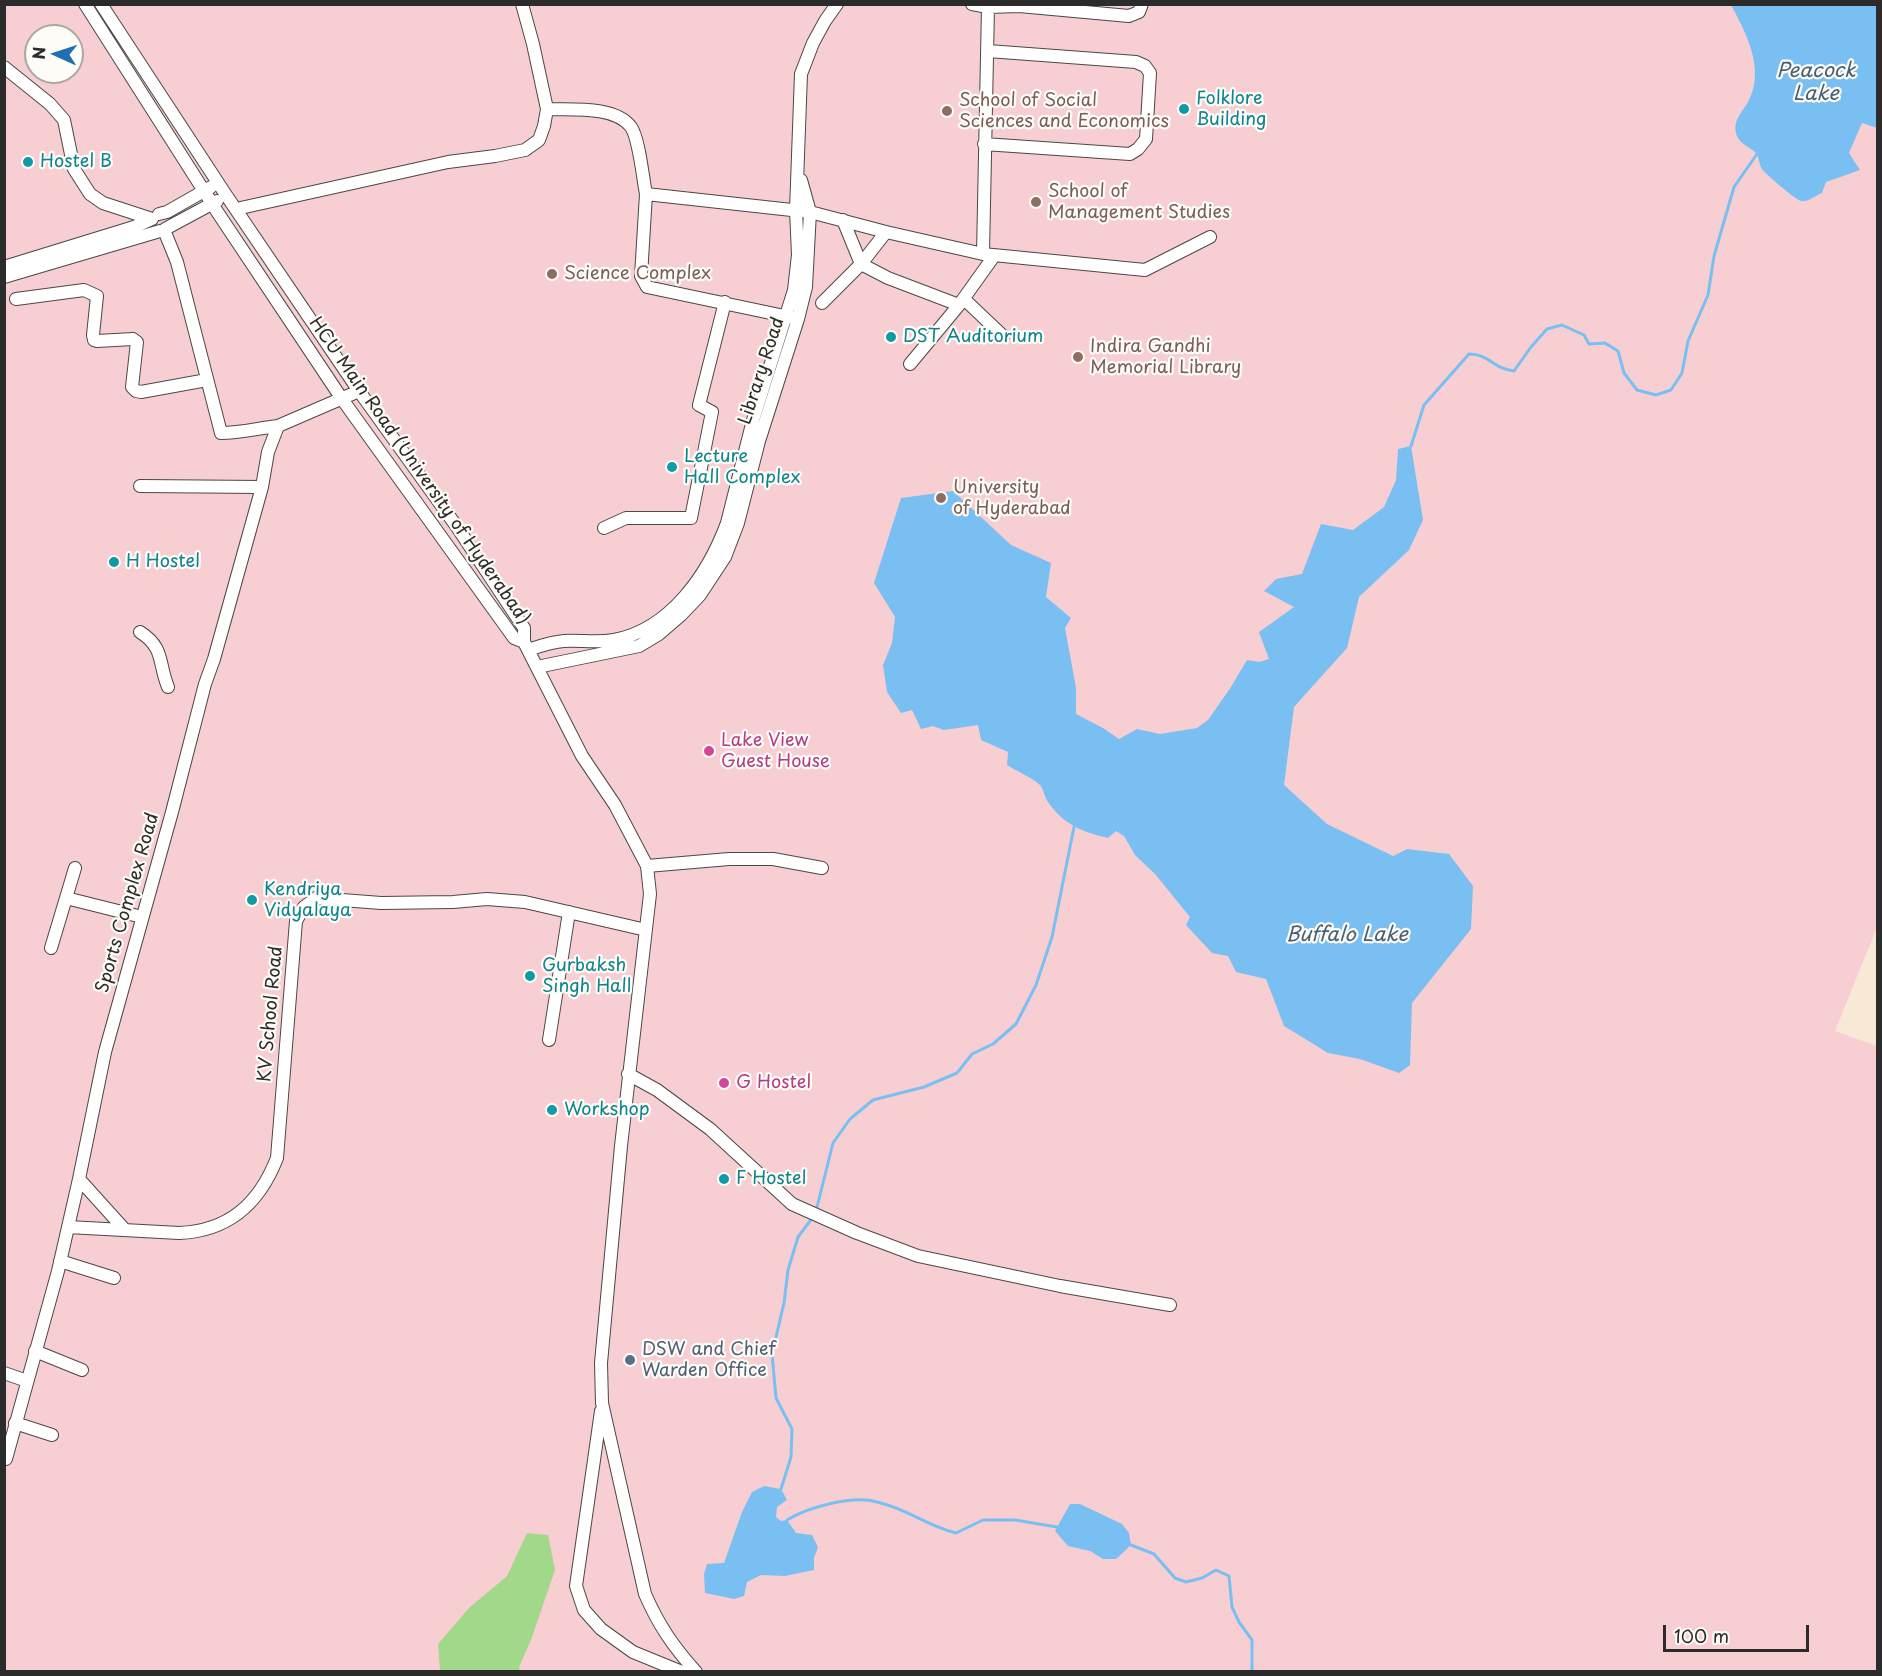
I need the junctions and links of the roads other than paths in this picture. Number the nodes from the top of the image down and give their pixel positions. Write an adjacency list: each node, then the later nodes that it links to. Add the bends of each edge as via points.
1 (85, 4): 15 (street, HCU Main Road (University of Hyderabad))
2 (101, 4): 14 (street, HCU Main Road (University of Hyderabad))
3 (522, 4): 11 (street)
4 (837, 4): 13 (street, via 813,43 801,74)
5 (972, 4): 8 (street)
6 (1142, 4): 7 (street, via 1139,12 1129,16)
7 (1019, 5): 8 (street)
8 (988, 7): 9 (street)
9 (988, 51): 12 (street); 12 (street, via 1136,62 1150,73 1146,139 1130,154)
10 (4, 67): 22 (street, via 64,120 75,169 90,194 103,203)
11 (547, 109): 16 (street, via 606,111 624,120 636,140); 19 (street, via 539,140 525,150 448,162)
12 (984, 144): 27 (street)
13 (798, 170): 20 (street); 21 (street, Library Road)
14 (217, 183): 15 (street); 17 (street, HCU Main Road (University of Hyderabad))
15 (205, 192): 18 (street, HCU Main Road (University of Hyderabad)); 22 (street)
16 (646, 194): 20 (street); 32 (street, via 641,276 647,287)
17 (226, 195): 18 (street); 19 (street, HCU Main Road (University of Hyderabad))
18 (213, 204): 24 (street); 40 (street, HCU Main Road (University of Hyderabad))
19 (236, 209): 39 (street, HCU Main Road (University of Hyderabad))
20 (796, 210): 21 (street); 35 (street, via 798,255)
21 (810, 212): 23 (street); 35 (street, Library Road, via 806,287)
22 (156, 217): 24 (street, via 153,227); 29 (street)
23 (843, 220): 25 (street); 28 (street)
24 (163, 230): 30 (street); 38 (street, via 177,262)
25 (886, 232): 27 (street); 28 (street)
26 (1210, 237): 27 (street, via 1145,270)
27 (988, 255): 33 (street)
28 (861, 264): 33 (street, via 888,278); 34 (street)
29 (4, 267)
30 (4, 278)
31 (16, 299): 38 (street, via 84,290 97,296 94,340 137,342 132,387 136,391)
32 (725, 302): 35 (street); 44 (street, via 699,405 712,412 691,518 626,518)
33 (962, 302): 36 (street); 37 (street)
34 (822, 303)
35 (792, 318): 46 (street, via 764,380 719,546 690,590 650,627 636,633 614,640); 47 (street, Library Road, via 738,523 725,557 700,595 658,634 639,645)
36 (1003, 336)
37 (910, 364)
38 (207, 380): 41 (street, via 221,433)
39 (358, 391): 40 (street); 46 (street, HCU Main Road (University of Hyderabad), via 417,470 524,628)
40 (342, 399): 41 (street); 46 (street, HCU Main Road (University of Hyderabad), via 513,638)
41 (278, 426): 43 (street, Sports Complex Road, via 268,452)
42 (140, 486): 43 (street)
43 (262, 487): 54 (street, Sports Complex Road)
44 (604, 528)
45 (140, 632): 48 (street, via 158,647)
46 (526, 646): 47 (street, HCU Main Road (University of Hyderabad))
47 (537, 667): 49 (street, HCU Main Road (University of Hyderabad), via 582,756 615,805)
48 (168, 687)
49 (647, 866): 51 (street, via 773,859); 55 (street, HCU Main Road (University of Hyderabad), via 650,894)
50 (75, 868): 52 (street)
51 (822, 868)
52 (66, 898): 54 (street); 56 (street)
53 (569, 912): 55 (street, KV School Road); 57 (street); 61 (street, KV School Road, via 487,899 381,903 316,898 304,907 296,921 277,1158 273,1168 245,1209 217,1226 187,1233)
54 (142, 917): 59 (street, Sports Complex Road, via 105,1052)
55 (646, 930): 58 (street, HCU Main Road (University of Hyderabad))
56 (51, 948)
57 (549, 1040)
58 (628, 1074): 64 (street, via 710,1129 792,1204 857,1233 918,1256); 69 (street, HCU Main Road (University of Hyderabad), via 604,1320)
59 (79, 1179): 60 (street, Sports Complex Road); 61 (street)
60 (68, 1227): 61 (street, KV School Road); 62 (street, Sports Complex Road)
61 (125, 1230)
62 (60, 1261): 63 (street); 65 (street, Sports Complex Road)
63 (114, 1278)
64 (1170, 1305)
65 (35, 1351): 66 (street); 68 (street, Sports Complex Road)
66 (82, 1370)
67 (4, 1373): 68 (street)
68 (27, 1381): 70 (street, Sports Complex Road)
69 (602, 1404): 73 (street, via 576,1586 584,1610 601,1629 633,1653); 74 (street, HCU Main Road (University of Hyderabad), via 645,1594 656,1620)
70 (15, 1423): 71 (street); 72 (street, Sports Complex Road)
71 (52, 1435)
72 (6, 1459)
73 (682, 1671)
74 (696, 1671)

